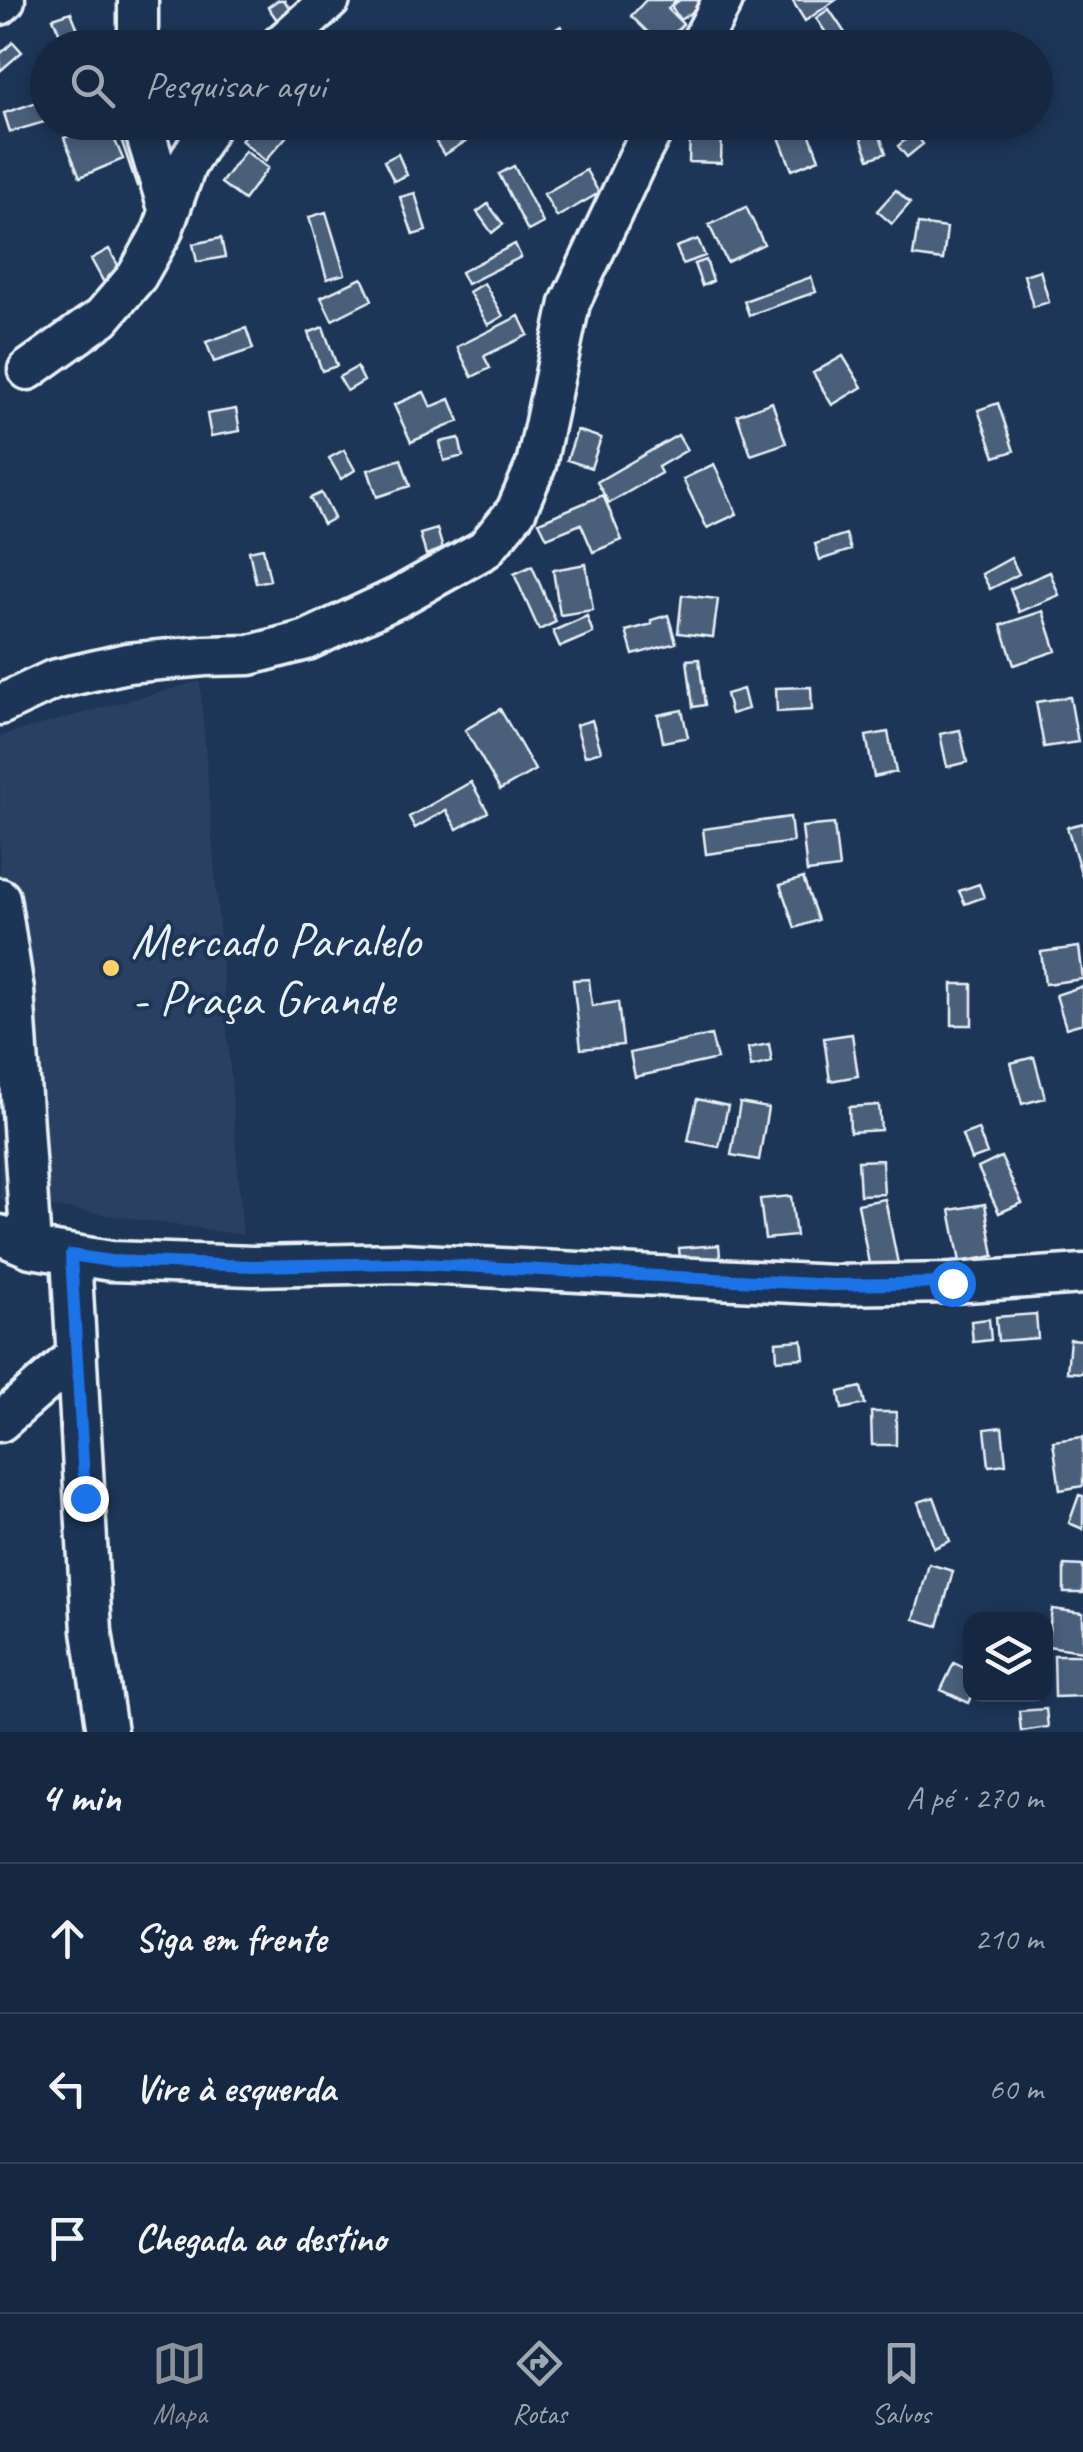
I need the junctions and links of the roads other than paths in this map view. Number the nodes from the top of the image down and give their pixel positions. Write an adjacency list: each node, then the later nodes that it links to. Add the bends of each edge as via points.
1 (138, 0): 4 (street)
2 (330, 0): 5 (street)
3 (723, 0): 6 (street)
4 (138, 30)
5 (298, 30)
6 (707, 30)
7 (147, 140): 10 (street)
8 (201, 140): 10 (street)
9 (648, 140): 12 (street, via 570,303 536,465 516,511 485,549 306,640 250,655 127,663 54,680)
10 (169, 212): 11 (street, via 137,276 102,316)
11 (28, 370)
12 (0, 705)
13 (0, 898): 14 (street, via 14,990)
14 (15, 1242): 15 (street)
15 (71, 1255): 16 (street, via 253,1266 402,1263 834,1285); 17 (street)
16 (1083, 1274)
17 (77, 1354): 18 (street); 19 (street, via 92,1631)
18 (0, 1422)
19 (106, 1732)

